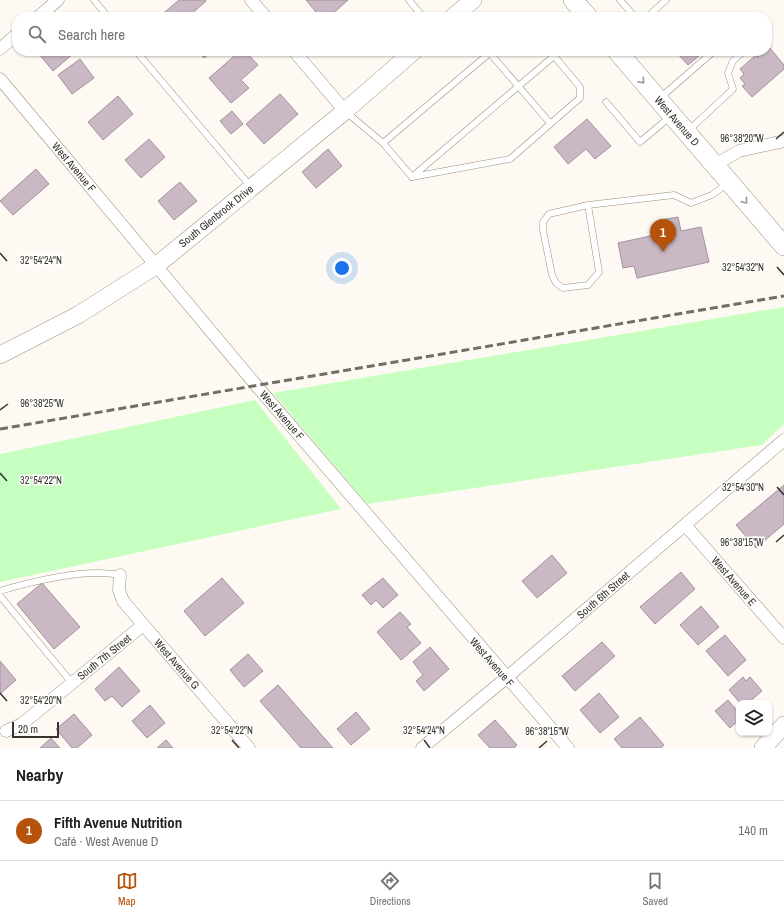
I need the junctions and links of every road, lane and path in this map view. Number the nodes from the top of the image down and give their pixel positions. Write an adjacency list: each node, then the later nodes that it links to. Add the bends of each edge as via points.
1 (58, 0): 8 (street)
2 (94, 0): 9 (lane)
3 (251, 0): 10 (street)
4 (409, 0): 11 (lane)
5 (573, 0): 12 (main road)
6 (620, 0): 13 (lane)
7 (666, 0): 14 (lane)
8 (44, 12)
9 (104, 12)
10 (262, 12)
11 (419, 12)
12 (584, 12)
13 (631, 12)
14 (653, 12)
15 (12, 38): 16 (street)
16 (0, 49)
17 (140, 56): 40 (lane)
18 (298, 56): 31 (street)
19 (408, 56): 31 (street, South Glenbrook Drive)
20 (485, 56): 36 (lane)
21 (493, 56): 28 (lane)
22 (550, 56): 28 (lane)
23 (554, 56): 33 (lane, via 580,88 580,98)
24 (621, 56): 29 (main road, West Avenue D, one-way to 29)
25 (708, 56): 29 (lane)
26 (738, 56): 34 (lane, via 728,72 733,89)
27 (0, 79): 43 (street, West Avenue F)
28 (518, 86): 33 (lane); 38 (lane)
29 (659, 99): 32 (main road, West Avenue D)
30 (606, 102): 32 (lane, via 640,142)
31 (345, 111): 36 (lane); 40 (street, South Glenbrook Drive)
32 (672, 115): 34 (main road, West Avenue D)
33 (550, 123): 38 (lane, via 510,159)
34 (687, 132): 37 (main road, West Avenue D)
35 (784, 141): 37 (street, via 739,151)
36 (383, 144): 38 (lane)
37 (715, 165): 39 (main road, West Avenue D)
38 (412, 177)
39 (729, 182): 41 (lane, via 712,195 692,203 674,195); 42 (main road, West Avenue D, one-way to 42)
40 (252, 187): 43 (street, South Glenbrook Drive)
41 (588, 205): 41 (lane, via 548,214 543,222 552,275 556,283 563,288 588,284 599,272)
42 (784, 246)
43 (157, 265): 44 (street, South Glenbrook Drive, via 78,315); 52 (street, West Avenue F)
44 (0, 355)
45 (784, 440): 46 (street, South 6th Street)
46 (685, 525): 51 (street, West Avenue E); 52 (street, South 6th Street)
47 (120, 575): 48 (lane, via 88,573 29,582); 50 (street, West Avenue G, via 119,590 123,601)
48 (0, 591)
49 (0, 596): 53 (lane)
50 (143, 625): 53 (street, South 7th Street); 56 (street, West Avenue G)
51 (784, 638)
52 (506, 678): 57 (street, South 6th Street); 58 (street, West Avenue F)
53 (72, 683): 55 (street, South 7th Street, via 22,724)
54 (784, 725): 59 (street)
55 (3, 729)
56 (249, 748)
57 (422, 748)
58 (568, 748)
59 (763, 748)

